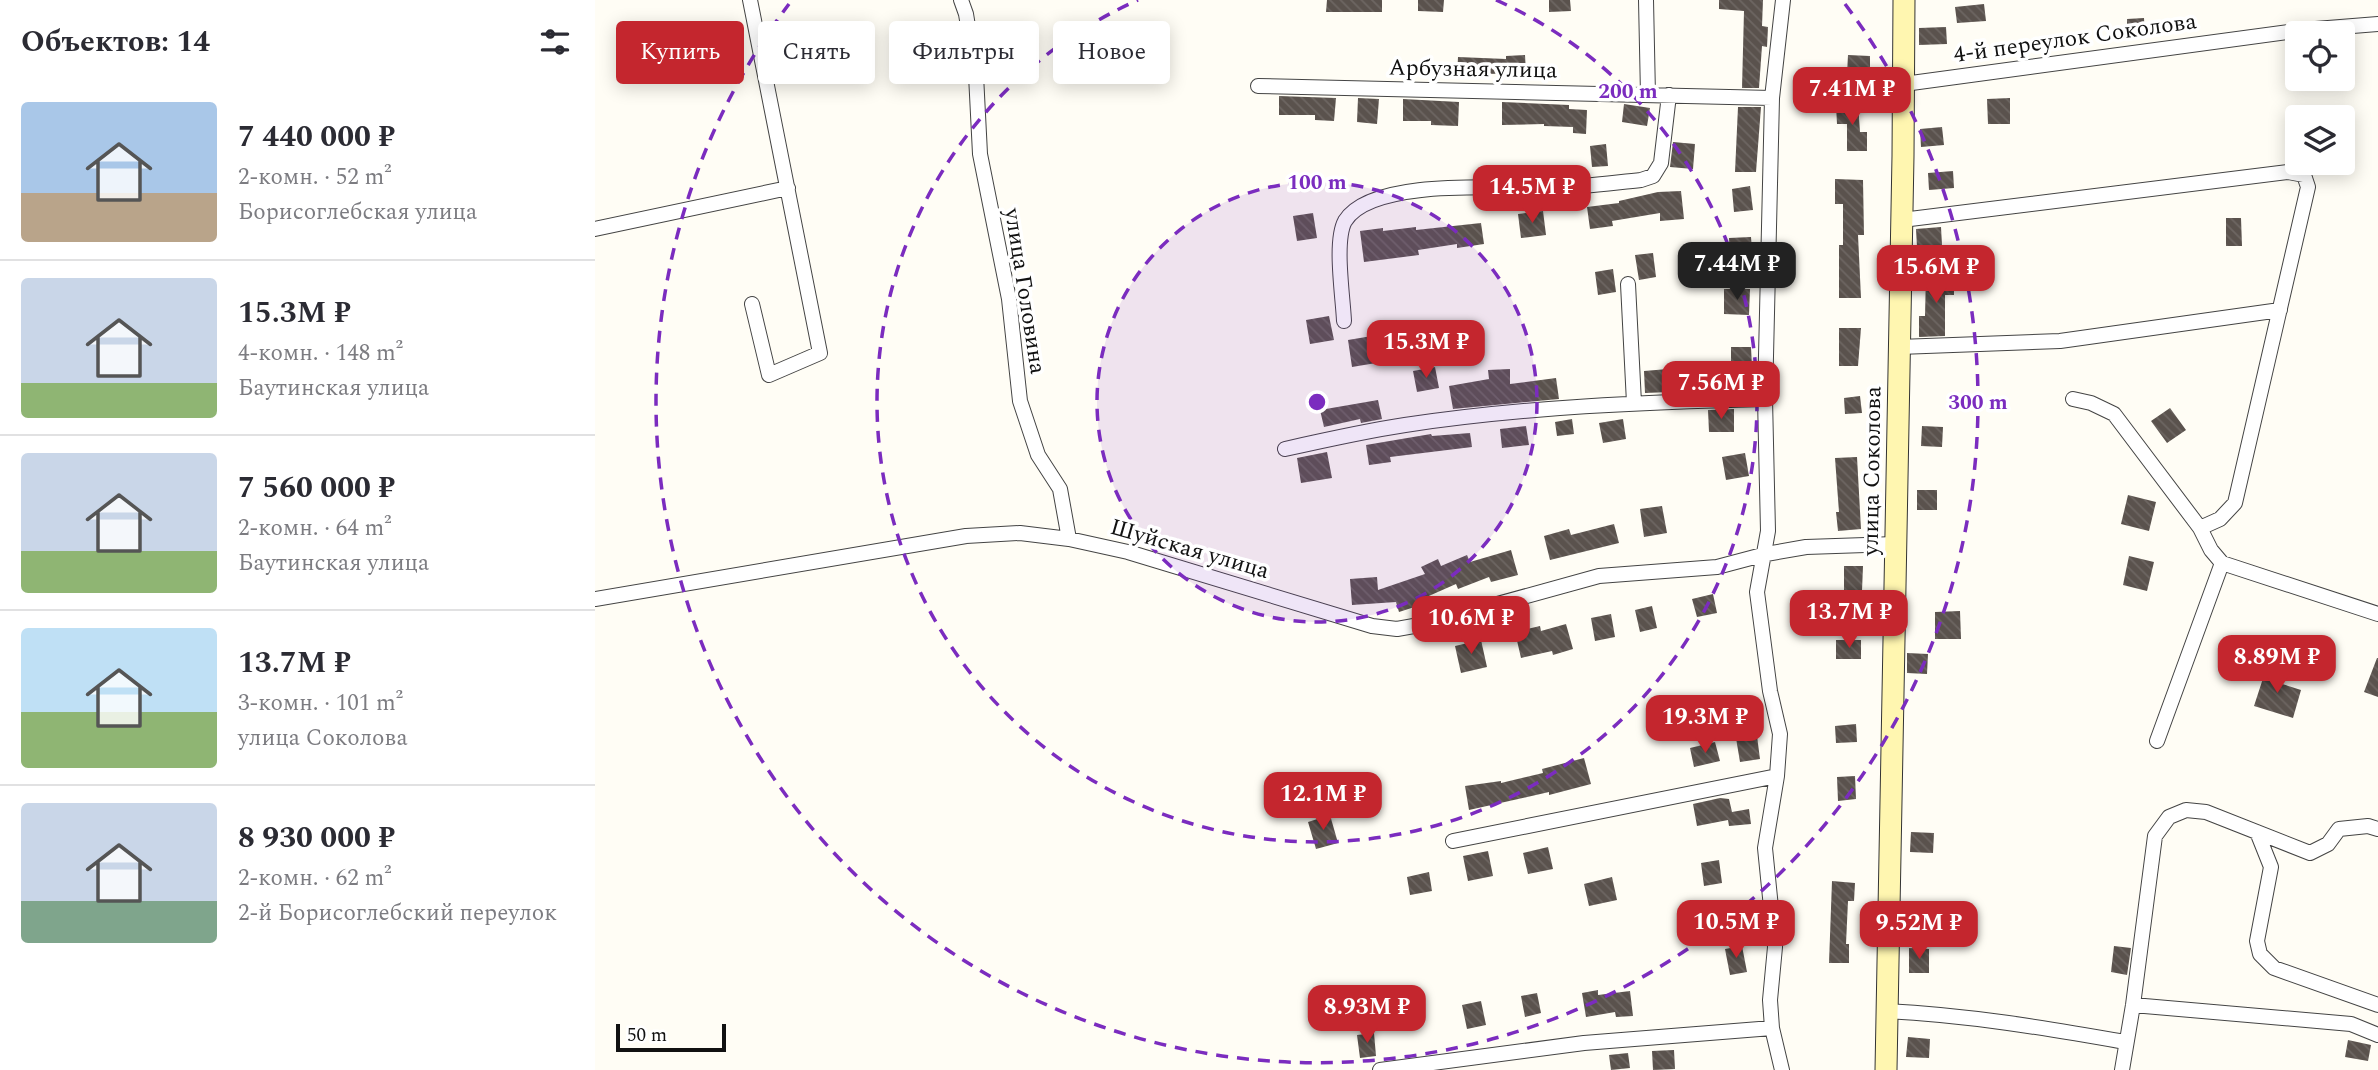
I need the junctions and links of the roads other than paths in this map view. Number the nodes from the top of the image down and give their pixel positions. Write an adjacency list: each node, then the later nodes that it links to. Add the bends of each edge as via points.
1 (750, 0): 12 (street)
2 (961, 0): 25 (street, улица Головина, via 976,75 980,154 1009,299 1020,401 1038,455 1060,489)
3 (1646, 0): 9 (street)
4 (1783, 0): 11 (street)
5 (1904, 0): 7 (main road, улица Соколова)
6 (2378, 24): 7 (street, 4-й переулок Соколова)
7 (1904, 83): 13 (main road, улица Соколова)
8 (1258, 86): 9 (street, Арбузная улица)
9 (1648, 95): 10 (street, Арбузная улица)
10 (1669, 95): 11 (street, Арбузная улица); 18 (street, via 1661,163 1653,176 1552,188 1423,189 1386,196 1357,209 1346,219 1339,236)
11 (1772, 98): 20 (street)
12 (788, 188): 14 (street); 16 (street, via 820,354 769,375)
13 (1902, 220): 17 (street, via 2288,172 2304,175 2308,187); 19 (main road, улица Соколова)
14 (595, 229)
15 (1628, 284): 22 (street)
16 (753, 304)
17 (2280, 310): 19 (street, via 2060,341); 24 (street, via 2235,503 2220,519)
18 (1344, 321)
19 (1899, 346): 26 (main road, улица Соколова)
20 (1765, 399): 22 (street); 27 (street)
21 (2073, 399): 24 (street, via 2114,414)
22 (1634, 403): 23 (street, via 1453,418)
23 (1285, 449)
24 (2200, 528): 28 (street)
25 (1069, 539): 27 (street, Шуйская улица, via 1128,552 1372,626 1397,629 1598,576 1717,567); 29 (street, Шуйская улица, via 1020,533 967,536)
26 (1895, 544): 27 (street, Шуйская улица, via 1806,547); 38 (main road, улица Соколова)
27 (1766, 554): 32 (street, via 1758,592 1780,734)
28 (2222, 563): 30 (street); 31 (street)
29 (595, 599)
30 (2378, 614)
31 (2157, 741)
32 (1777, 776): 35 (street); 39 (street, via 1765,848 1775,937)
33 (2378, 829): 34 (street, via 2339,829 2328,844 2310,853)
34 (2257, 832): 36 (street, via 2206,812 2186,810 2169,817 2155,835); 37 (street, via 2271,867 2256,941 2260,954 2274,968)
35 (1453, 841)
36 (2133, 1005): 40 (street, via 2351,1024); 41 (street)
37 (2378, 1005)
38 (1887, 1011): 41 (street, via 1949,1014); 44 (main road, улица Соколова)
39 (1772, 1028): 42 (street, via 1584,1043); 43 (street)
40 (2378, 1035)
41 (2125, 1042): 45 (street)
42 (1380, 1070)
43 (1782, 1070)
44 (1886, 1070)
45 (2122, 1070)

